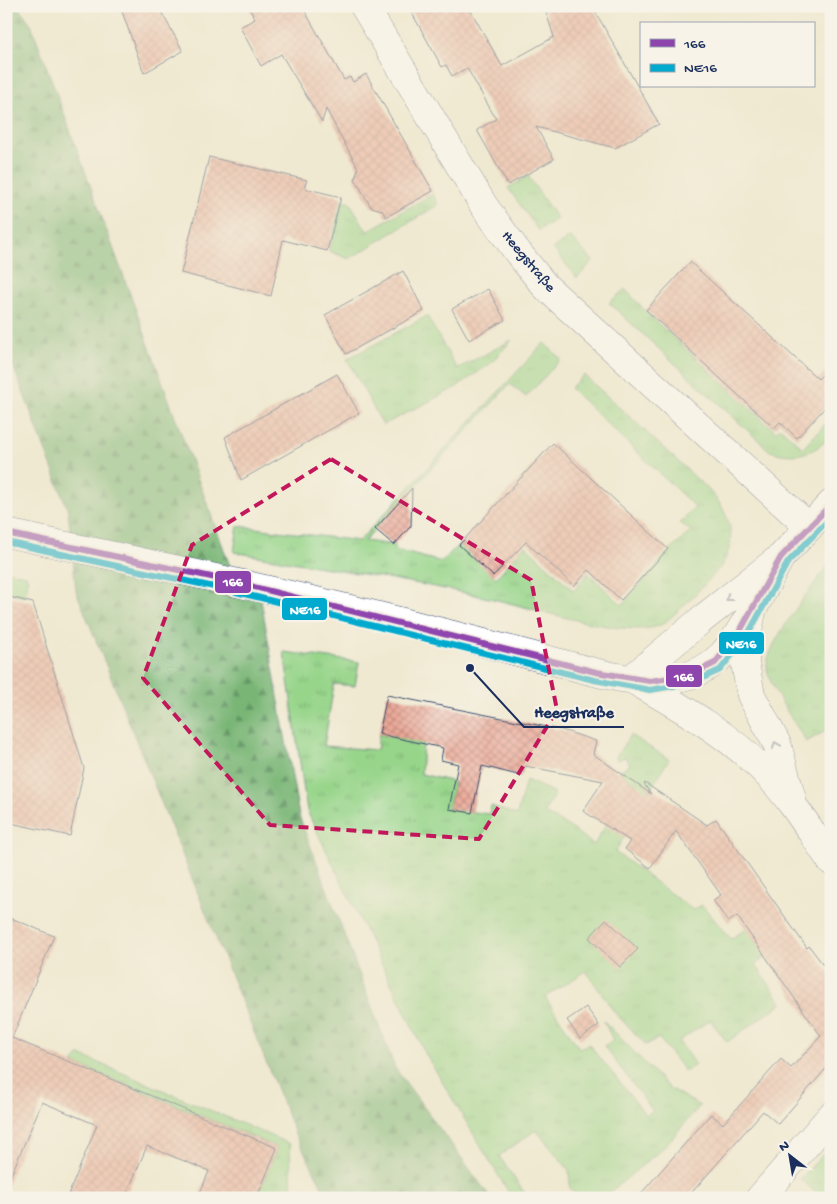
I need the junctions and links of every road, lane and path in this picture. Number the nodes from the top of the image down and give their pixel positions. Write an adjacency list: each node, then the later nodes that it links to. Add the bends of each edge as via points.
1 (367, 8): 3 (street, Heegstraße, via 484,206 540,280)
2 (831, 504): 3 (street)
3 (809, 527): 5 (street)
4 (6, 533): 7 (street, via 230,581)
5 (781, 557): 6 (street); 7 (street, one-way to 7)
6 (752, 611): 7 (street, via 726,651 707,668 669,680); 8 (street, one-way to 6, via 777,744 748,684 745,646)
7 (631, 679): 8 (street, via 678,705 738,746 770,777)
8 (795, 808): 9 (street)
9 (831, 861)
10 (831, 1116): 11 (street)
11 (760, 1198)

